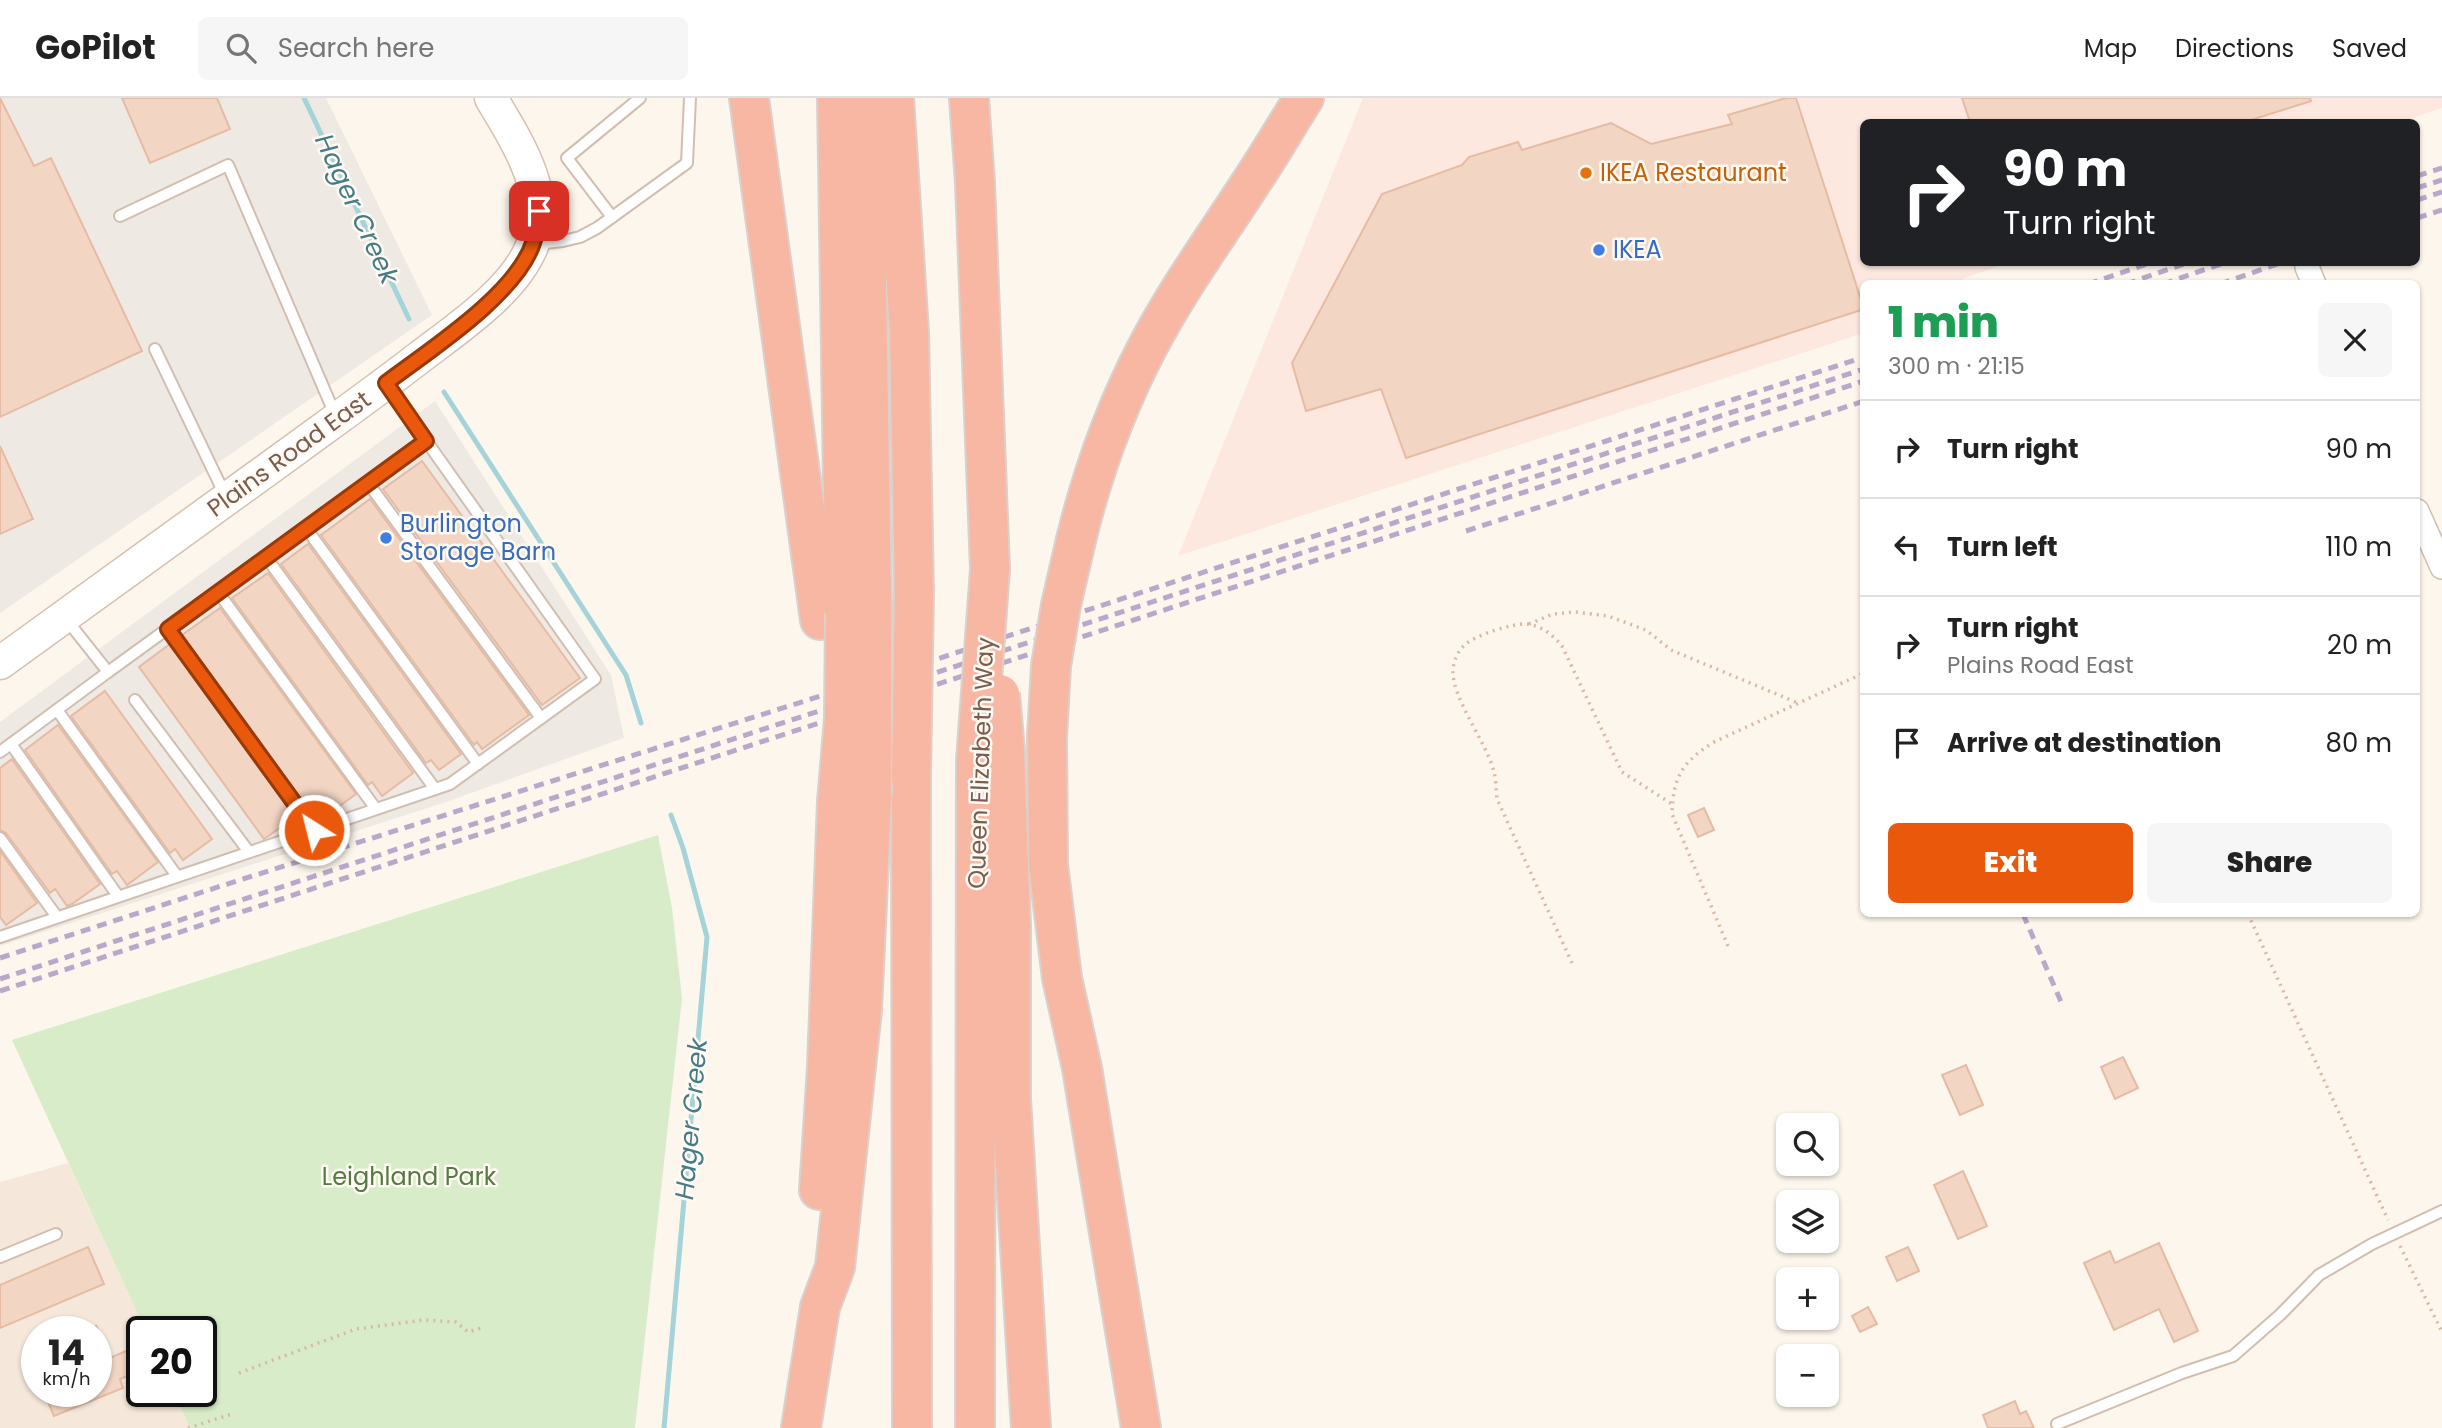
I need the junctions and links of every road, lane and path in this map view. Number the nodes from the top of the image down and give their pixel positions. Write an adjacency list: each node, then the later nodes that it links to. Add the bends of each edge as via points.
1 (491, 98): 12 (main road, Plains Road East, via 517,143 536,193 539,211)
2 (690, 98): 11 (lane, via 687,163)
3 (749, 98): 24 (highway)
4 (837, 98): 24 (highway)
5 (864, 98): 24 (highway)
6 (894, 98): 64 (highway, bridge, via 909,332 914,593)
7 (969, 98): 37 (highway, Queen Elizabeth Way, bridge, via 990,569)
8 (1304, 98): 67 (highway, bridge, via 1203,252 1147,348 1086,499 1051,666 1048,864 1062,978 1082,1069)
9 (635, 99): 11 (lane, via 567,158)
10 (120, 216): 15 (lane, via 228,164)
11 (612, 217): 12 (lane, via 580,237)
12 (533, 244): 14 (main road, Plains Road East, via 514,276 489,302)
13 (155, 349): 18 (lane)
14 (386, 383): 15 (main road, Plains Road East); 16 (lane)
15 (337, 419): 18 (main road, Plains Road East)
16 (426, 441): 17 (lane); 34 (lane, via 595,679)
17 (368, 483): 20 (lane); 34 (lane)
18 (227, 499): 25 (main road, Plains Road East)
19 (2420, 518): 22 (street)
20 (306, 528): 21 (lane); 38 (lane)
21 (266, 557): 23 (lane); 39 (lane)
22 (2442, 567)
23 (218, 592): 27 (lane); 42 (lane)
24 (846, 613): 40 (highway, bridge); 40 (highway, bridge, via 827,666)
25 (64, 617): 28 (main road, Plains Road East); 29 (lane)
26 (1527, 624): 32 (path, via 1553,614 1608,616 1646,629 1671,650); 41 (path, via 1547,632 1562,646 1622,772); 52 (path, via 1468,642 1454,660 1454,682 1493,771 1496,799)
27 (168, 629): 29 (lane); 43 (lane)
28 (0, 663)
29 (108, 673): 33 (lane)
30 (1860, 675): 32 (path)
31 (135, 700): 45 (lane)
32 (1798, 703): 41 (path, via 1695,754 1681,771)
33 (57, 710): 35 (lane); 46 (lane)
34 (541, 718): 38 (lane)
35 (11, 744): 36 (lane); 47 (lane)
36 (0, 752)
37 (990, 756): 65 (highway, Queen Elizabeth Way); 66 (highway, via 1011,926 1011,1099)
38 (478, 764): 39 (lane)
39 (435, 789): 42 (lane)
40 (855, 799): 63 (highway, via 827,1067 813,1265 820,1307)
41 (1672, 804): 51 (path, via 1672,814)
42 (376, 809): 43 (lane)
43 (314, 830): 45 (lane)
44 (0, 838): 48 (lane)
45 (249, 852): 46 (lane)
46 (177, 876): 47 (lane)
47 (118, 896): 48 (lane)
48 (57, 917): 50 (lane)
49 (2249, 917): 55 (path)
50 (0, 937)
51 (1728, 946)
52 (1572, 963)
53 (2442, 1211): 55 (lane)
54 (56, 1234): 56 (lane)
55 (2394, 1234): 58 (path); 61 (lane, via 2319,1275 2233,1356)
56 (0, 1257)
57 (485, 1326): 59 (path, via 468,1332 456,1322 424,1320 356,1329)
58 (2442, 1332)
59 (239, 1373)
60 (232, 1414): 62 (path)
61 (2057, 1424)
62 (188, 1428)
63 (801, 1428)
64 (912, 1428)
65 (975, 1428)
66 (1031, 1428)
67 (1141, 1428)

